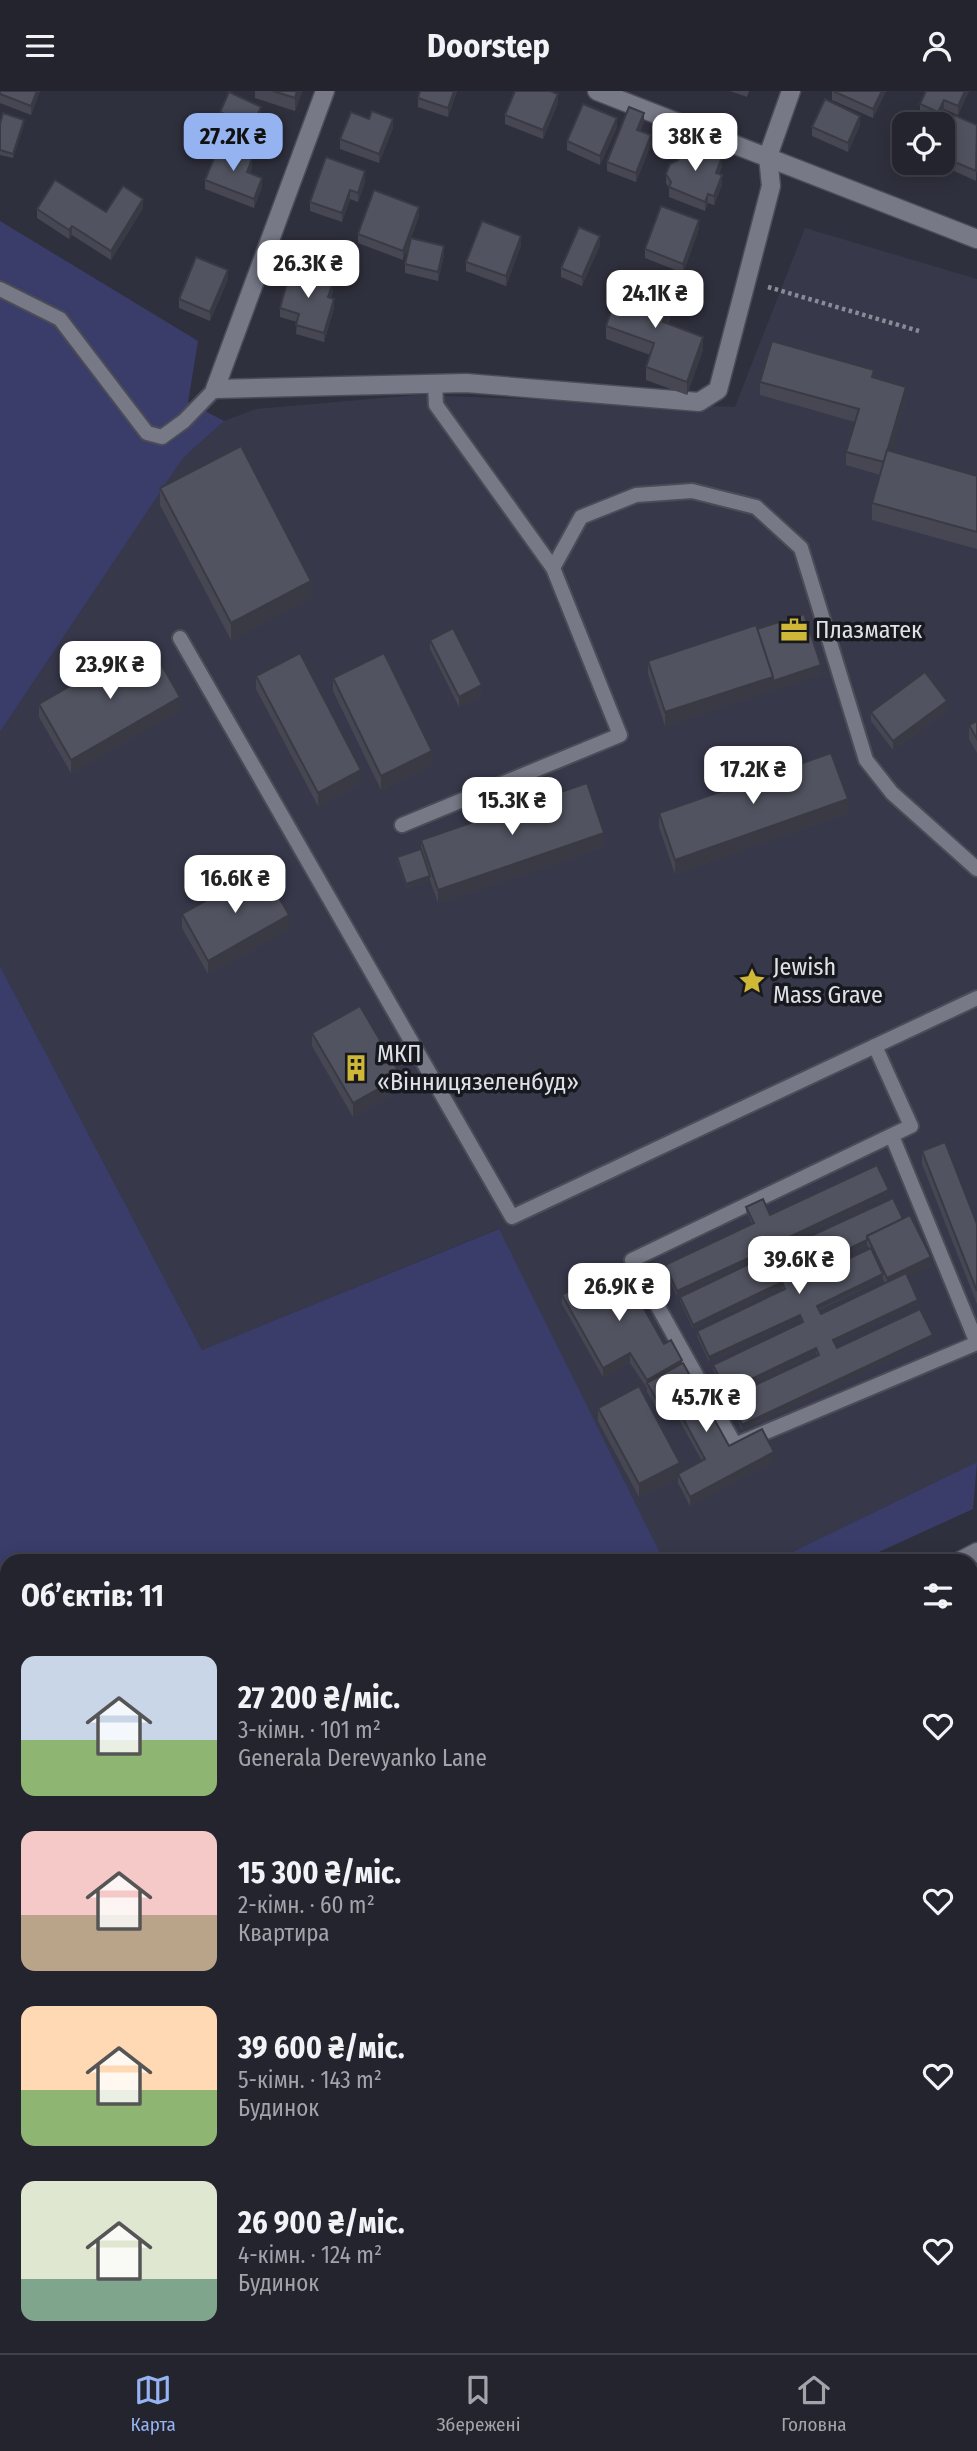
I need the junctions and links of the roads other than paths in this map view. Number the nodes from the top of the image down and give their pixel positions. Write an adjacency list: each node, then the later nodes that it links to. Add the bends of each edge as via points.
1 (325, 91): 8 (street)
2 (597, 91): 4 (street)
3 (791, 91): 4 (street)
4 (768, 156): 5 (street); 7 (street, via 771,186 718,390 699,403)
5 (977, 239)
6 (0, 289): 8 (lane, via 60,319 147,433 162,437)
7 (435, 384): 8 (street); 9 (lane, via 436,405)
8 (215, 389)
9 (553, 568): 11 (lane, via 620,735); 12 (lane, via 581,517 636,495 692,491 756,507 801,548 866,760 892,793)
10 (180, 638): 14 (lane, via 512,1217)
11 (402, 824)
12 (977, 869)
13 (977, 998): 14 (lane)
14 (874, 1046): 15 (lane, via 911,1126)
15 (892, 1136): 15 (lane, via 977,1343 735,1445 632,1260)

